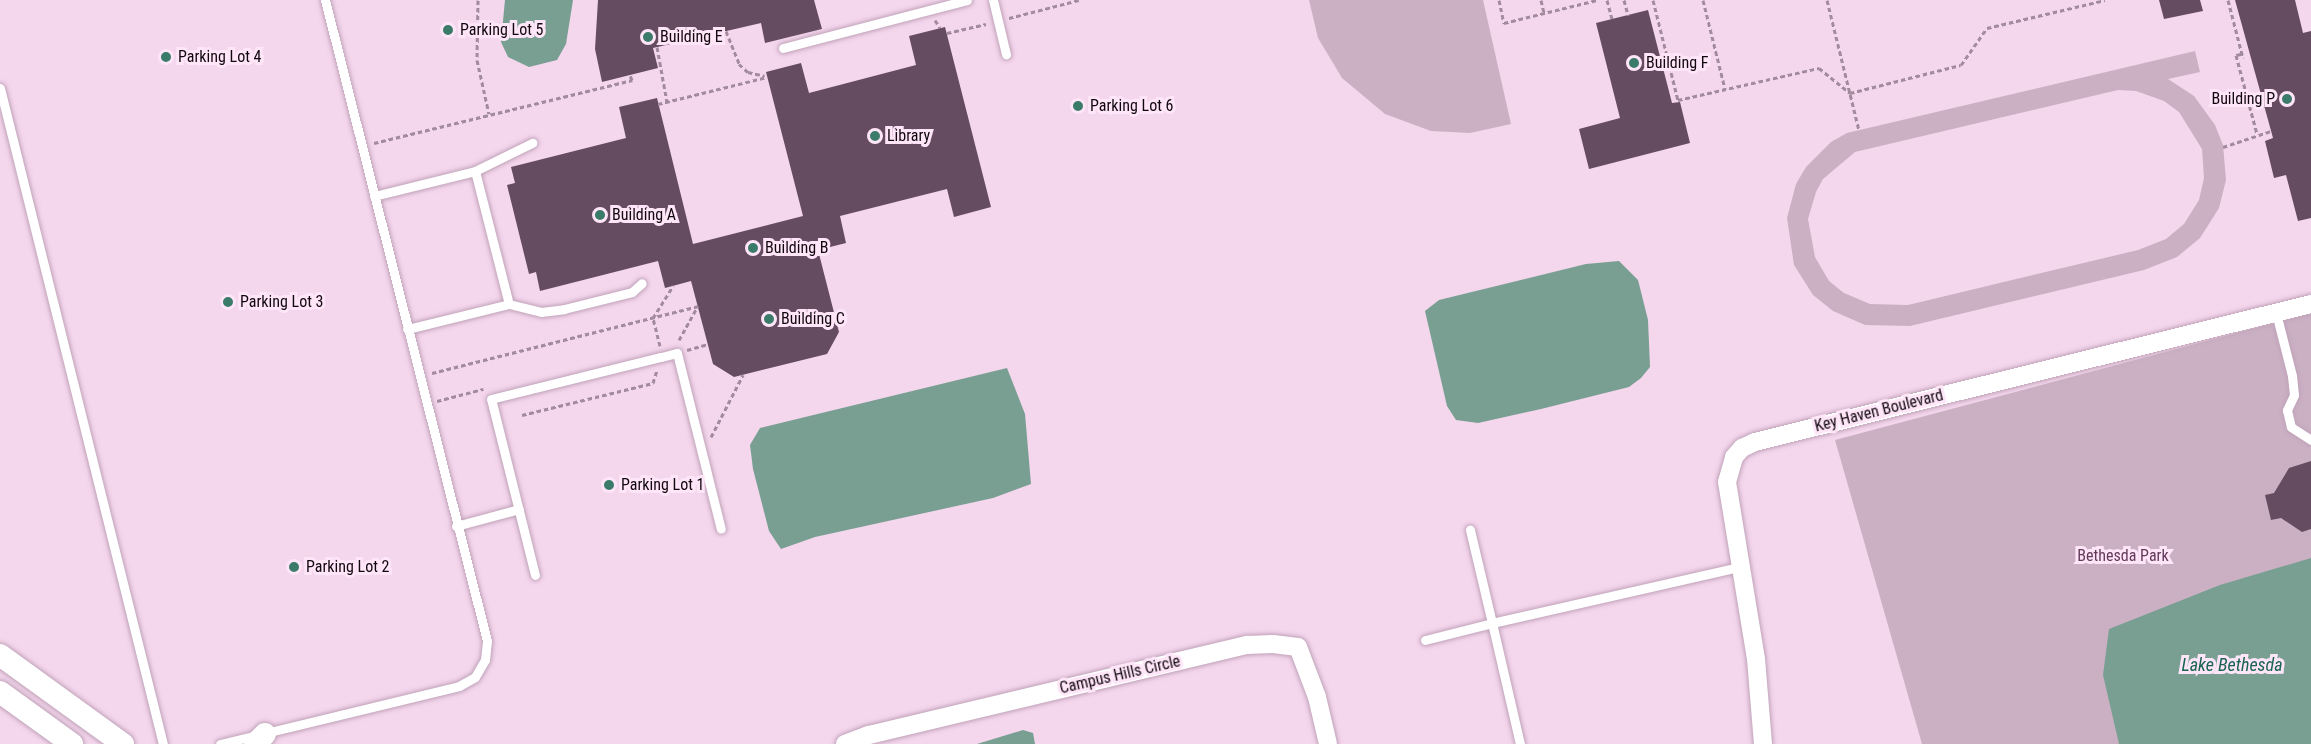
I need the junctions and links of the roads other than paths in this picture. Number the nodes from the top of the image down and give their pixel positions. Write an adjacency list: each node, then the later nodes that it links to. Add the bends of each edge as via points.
1 (325, 0): 9 (lane)
2 (967, 0): 4 (lane)
3 (993, 0): 5 (lane)
4 (783, 48)
5 (1006, 54)
6 (0, 88): 29 (lane)
7 (532, 143): 8 (lane)
8 (475, 171): 9 (lane); 11 (lane)
9 (374, 196): 14 (lane)
10 (642, 283): 11 (lane, via 632,292 564,309 541,312)
11 (509, 304): 14 (lane)
12 (2311, 304): 13 (street, Key Haven Boulevard)
13 (2276, 313): 15 (lane, via 2292,376 2294,395 2287,410 2291,427); 20 (street, Key Haven Boulevard, via 1755,442 1734,457 1727,482)
14 (407, 329): 17 (lane)
15 (2311, 440)
16 (519, 509): 17 (lane); 18 (lane, via 491,399 677,353); 21 (lane)
17 (456, 526): 26 (lane, via 487,641 485,660 475,677 459,686)
18 (721, 529)
19 (1470, 530): 22 (lane)
20 (1742, 566): 22 (lane); 34 (street, Key Haven Boulevard, via 1756,659)
21 (535, 575)
22 (1492, 623): 23 (lane); 33 (lane)
23 (1425, 640)
24 (0, 655): 28 (street)
25 (0, 692): 27 (street)
26 (260, 739): 30 (lane)
27 (72, 744)
28 (123, 744)
29 (163, 744)
30 (220, 744)
31 (845, 744): 32 (street, Campus Hills Circle, via 1247,645 1273,644 1298,647 1317,697)
32 (1328, 744)
33 (1520, 744)
34 (1763, 744)

